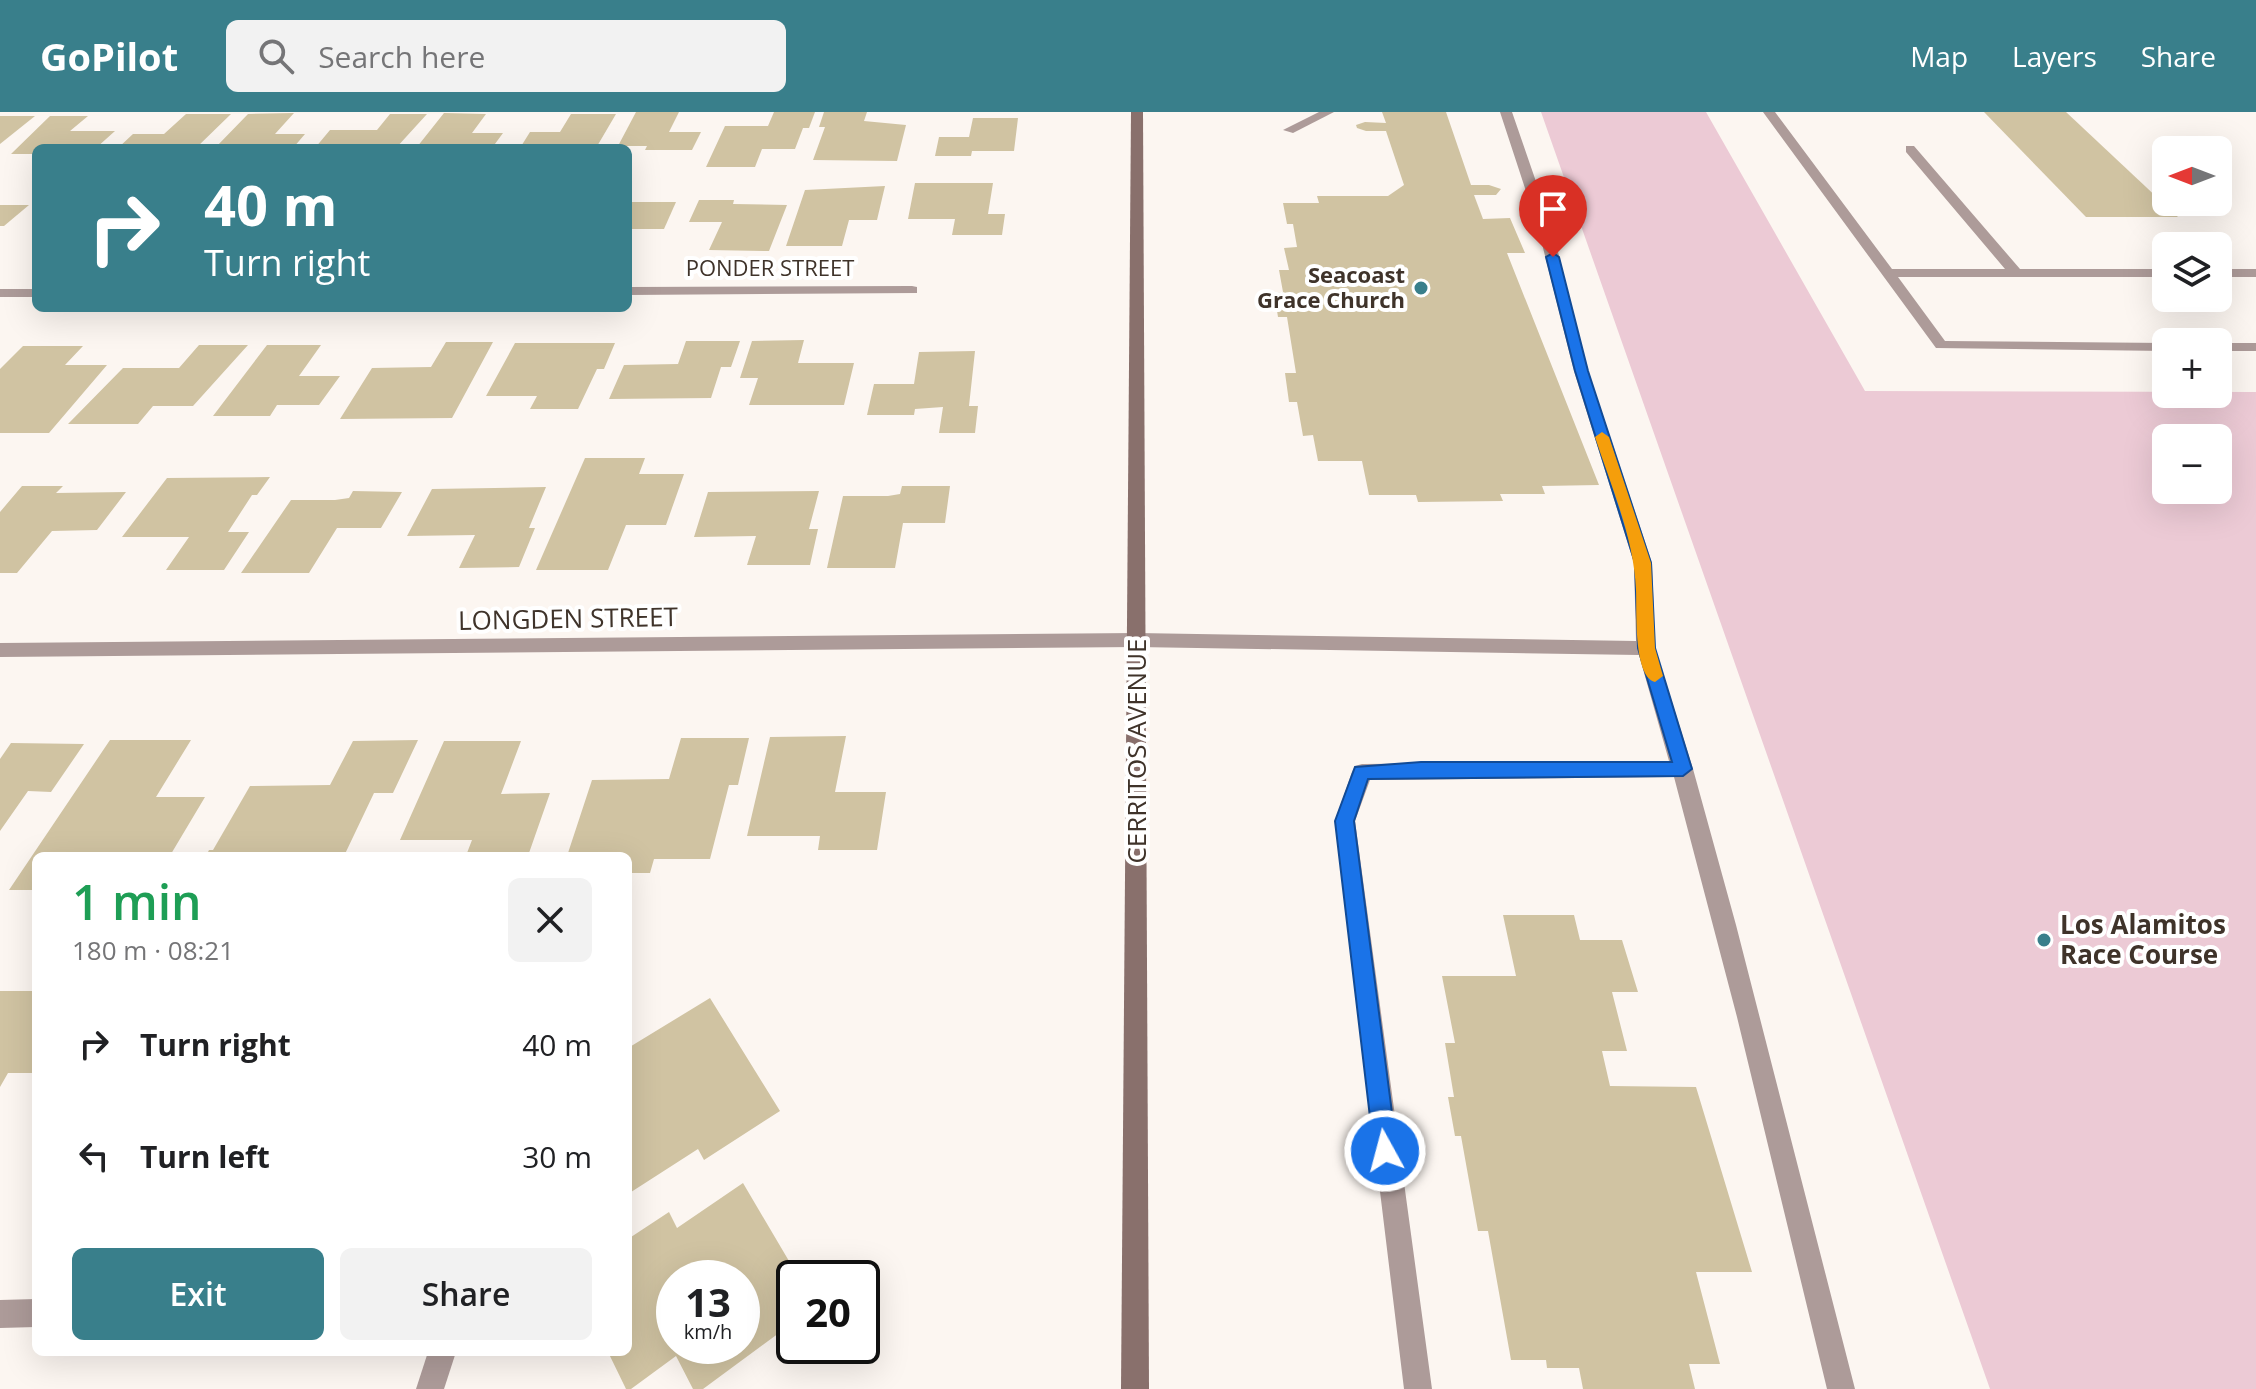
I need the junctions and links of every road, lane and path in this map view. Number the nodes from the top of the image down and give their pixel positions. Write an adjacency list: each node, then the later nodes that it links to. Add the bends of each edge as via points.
1 (1137, 112): 19 (main road, CERRITOS AVENUE)
2 (1328, 112): 5 (street)
3 (1506, 112): 20 (street, via 1643,563)
4 (1769, 112): 7 (street)
5 (1289, 130)
6 (1910, 149): 8 (street)
7 (1888, 273): 8 (street); 16 (street, via 1941,345)
8 (2016, 273): 9 (street)
9 (2152, 273)
10 (2232, 273): 11 (street)
11 (2256, 273)
12 (912, 290): 13 (street, PONDER STREET)
13 (632, 291)
14 (0, 293): 15 (street)
15 (32, 293)
16 (2152, 347)
17 (2232, 347): 18 (street)
18 (2256, 347)
19 (1137, 640): 20 (street, LONGDEN STREET); 21 (street, LONGDEN STREET); 27 (main road, CERRITOS AVENUE)
20 (1646, 648): 22 (street)
21 (0, 650)
22 (1683, 769): 28 (street, via 1362,772 1345,821); 29 (street, via 1764,1070)
23 (32, 1313): 24 (street)
24 (0, 1314)
25 (441, 1356): 26 (street)
26 (430, 1389)
27 (1135, 1389)
28 (1418, 1389)
29 (1841, 1389)

